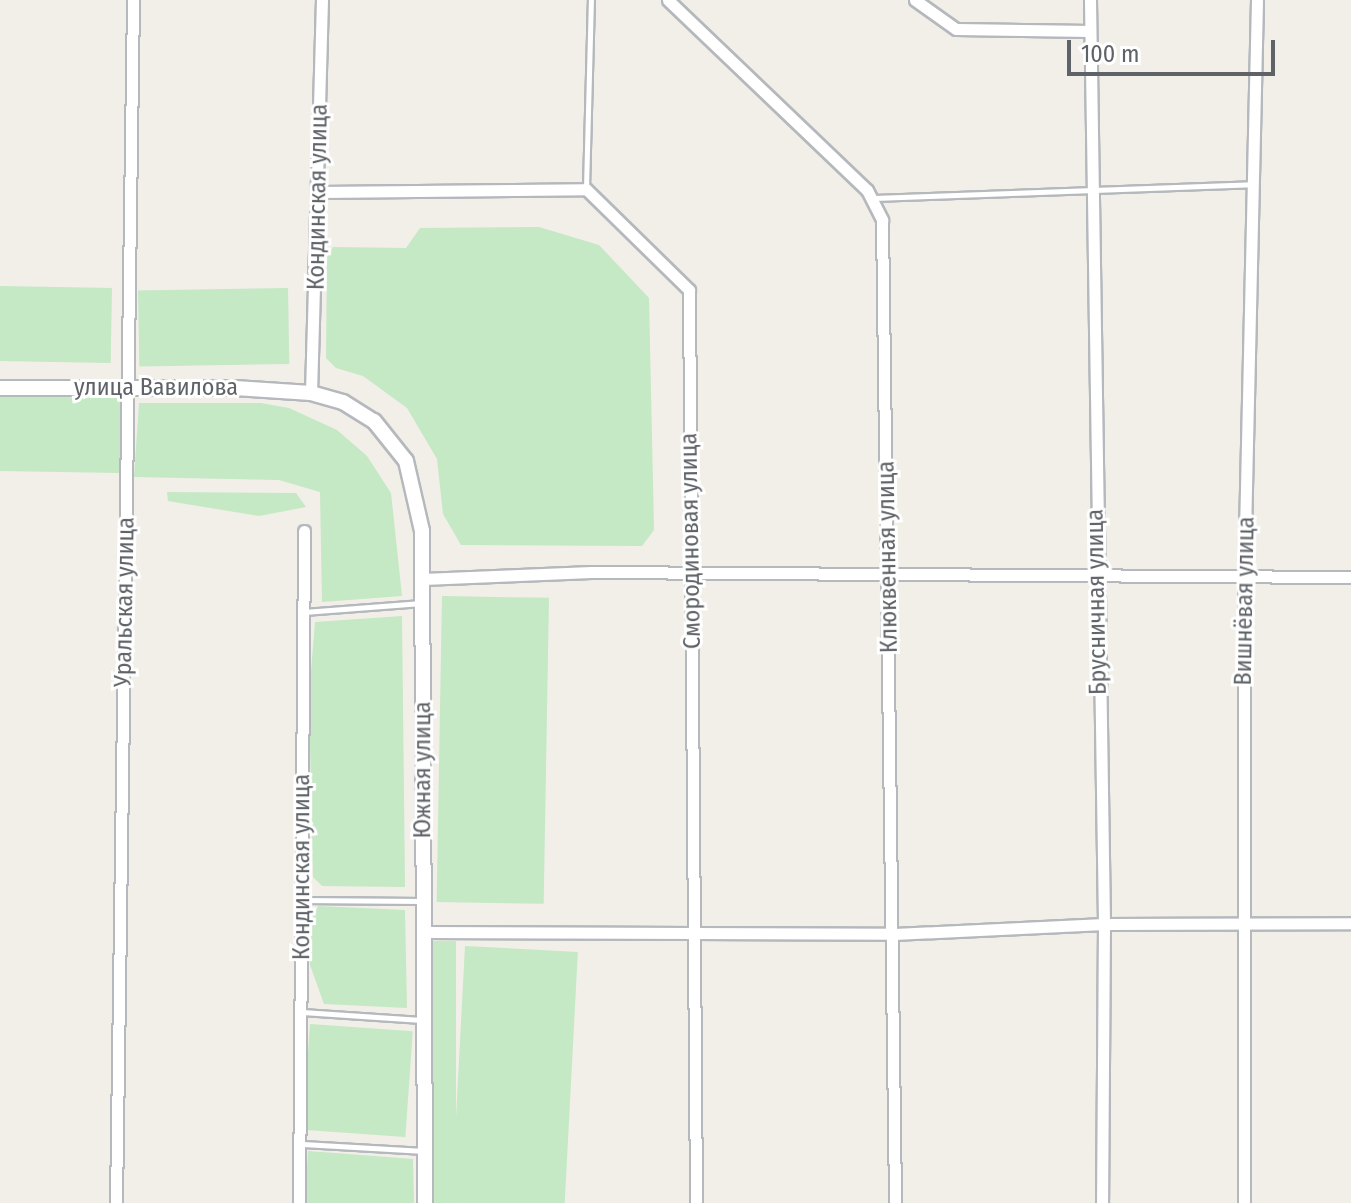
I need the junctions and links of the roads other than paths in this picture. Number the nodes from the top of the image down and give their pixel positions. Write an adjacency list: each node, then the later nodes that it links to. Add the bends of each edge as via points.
1 (133, 0): 14 (street, Уральская улица)
2 (322, 0): 11 (street, Кондинская улица)
3 (591, 0): 10 (lane)
4 (668, 0): 13 (street)
5 (915, 0): 8 (street, via 956,29)
6 (1090, 0): 8 (street, Брусничная улица)
7 (1257, 0): 9 (street, Вишнёвая улица)
8 (1090, 31): 12 (street, Брусничная улица)
9 (1256, 184): 12 (lane); 21 (street, Вишнёвая улица)
10 (586, 189): 11 (street); 19 (street, Смородиновая улица, via 689,290)
11 (320, 192): 16 (street, Кондинская улица)
12 (1092, 192): 13 (lane); 18 (street, Брусничная улица)
13 (874, 198): 20 (street, Клюквенная улица, via 882,220)
14 (129, 387): 15 (street, улица Вавилова); 16 (street, улица Вавилова); 38 (street, Уральская улица)
15 (0, 388)
16 (311, 393): 23 (street, Южная улица, via 343,402 374,421 406,461 419,503)
17 (304, 531): 25 (street, Кондинская улица)
18 (1095, 574): 20 (street); 21 (street); 30 (street, Брусничная улица)
19 (691, 575): 20 (street); 23 (street, via 591,572); 32 (street, Смородиновая улица)
20 (889, 576): 33 (street, Клюквенная улица)
21 (1244, 577): 22 (street); 28 (street, Вишнёвая улица)
22 (1351, 577)
23 (423, 579): 24 (street, Южная улица)
24 (423, 603): 25 (lane); 27 (street, Южная улица)
25 (303, 613): 26 (street, Кондинская улица)
26 (301, 900): 27 (lane); 34 (street, Кондинская улица)
27 (424, 901): 31 (street, Южная улица)
28 (1243, 922): 29 (street); 30 (street); 44 (street, Вишнёвая улица)
29 (1351, 923)
30 (1104, 924): 33 (street); 43 (street, Брусничная улица)
31 (424, 932): 32 (street); 35 (street, Южная улица)
32 (697, 934): 33 (street); 41 (street, Смородиновая улица)
33 (894, 934): 42 (street, Клюквенная улица)
34 (301, 1012): 35 (lane); 36 (street, Кондинская улица)
35 (424, 1020): 37 (street, Южная улица)
36 (300, 1144): 37 (lane); 39 (street, Кондинская улица)
37 (424, 1151): 40 (street, Южная улица)
38 (116, 1203)
39 (299, 1203)
40 (425, 1203)
41 (696, 1203)
42 (895, 1203)
43 (1102, 1203)
44 (1244, 1203)

